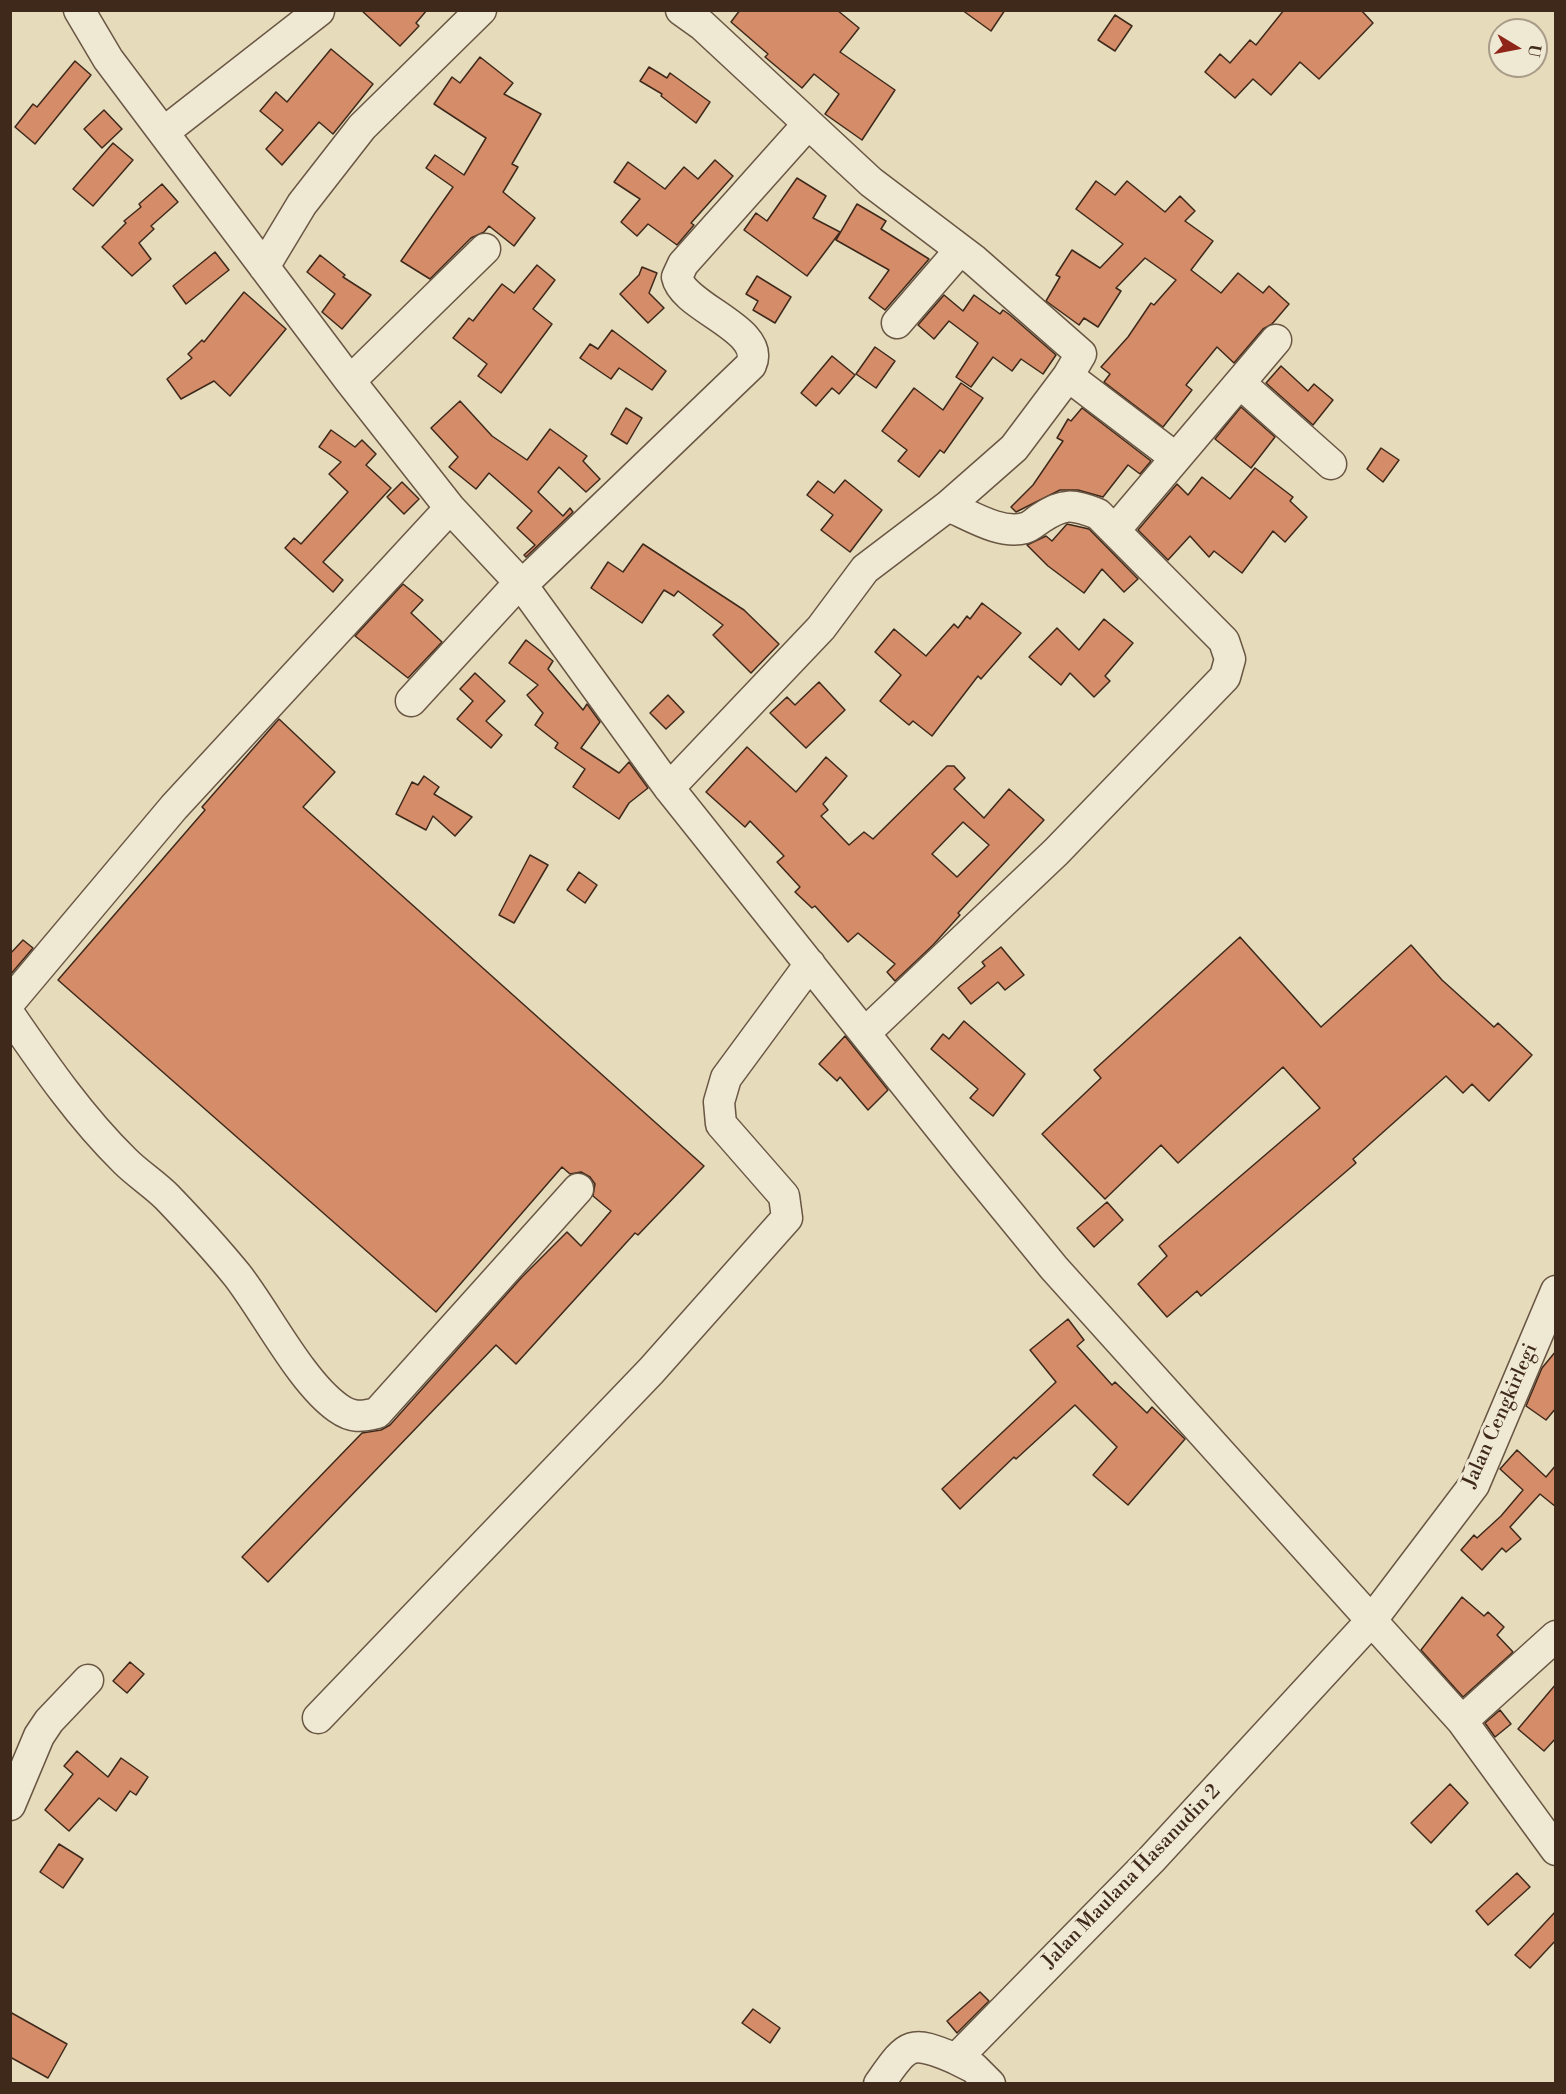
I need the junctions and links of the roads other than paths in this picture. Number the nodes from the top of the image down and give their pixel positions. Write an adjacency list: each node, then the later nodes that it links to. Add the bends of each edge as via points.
1 (79, 10): 6 (street, via 108,59)
2 (319, 11): 6 (street)
3 (477, 12): 9 (street, via 362,127 302,204)
4 (698, 15): 5 (street)
5 (808, 124): 8 (street, via 871,182); 20 (street, via 683,264 677,277 691,296 751,345 751,365)
6 (164, 132): 9 (street)
7 (485, 249): 13 (street)
8 (960, 250): 10 (street); 12 (street, via 1081,354)
9 (264, 267): 13 (street)
10 (897, 323)
11 (1276, 340): 14 (street)
12 (1068, 376): 15 (street); 17 (street, via 1014,448)
13 (350, 381): 18 (street)
14 (1240, 383): 15 (street); 16 (street)
15 (1176, 458): 19 (street)
16 (1331, 464)
17 (948, 506): 19 (street, via 998,527 1014,529 1025,528 1060,506 1075,505 1098,514); 22 (street, via 865,569 821,628)
18 (450, 508): 20 (street); 24 (street, via 180,800)
19 (1115, 530): 26 (street, via 1224,641 1230,658 1225,677 1056,852)
20 (522, 585): 21 (street, via 458,647); 22 (street)
21 (411, 701)
22 (669, 788): 23 (street)
23 (810, 964): 26 (street); 32 (street, via 726,1078 719,1102 721,1124 784,1196 787,1218 651,1371)
24 (10, 1002)
25 (10, 1015): 27 (street, via 92,1125 126,1162 166,1196 237,1275 301,1366 331,1402 350,1415 376,1413 390,1400)
26 (865, 1033): 29 (street, via 1054,1268)
27 (578, 1189)
28 (1554, 1302): 29 (street, Jalan Cengkirlegi, via 1474,1485)
29 (1371, 1621): 33 (street); 36 (street, Jalan Maulana Hasanudin 2, via 1152,1860)
30 (1556, 1636): 33 (street)
31 (88, 1680): 34 (street, via 39,1736)
32 (318, 1718)
33 (1462, 1721): 35 (street)
34 (10, 1805)
35 (1556, 1850)
36 (957, 2059): 37 (street, via 928,2047 913,2047 902,2052); 38 (street, via 974,2068)
37 (879, 2084)
38 (990, 2084)

